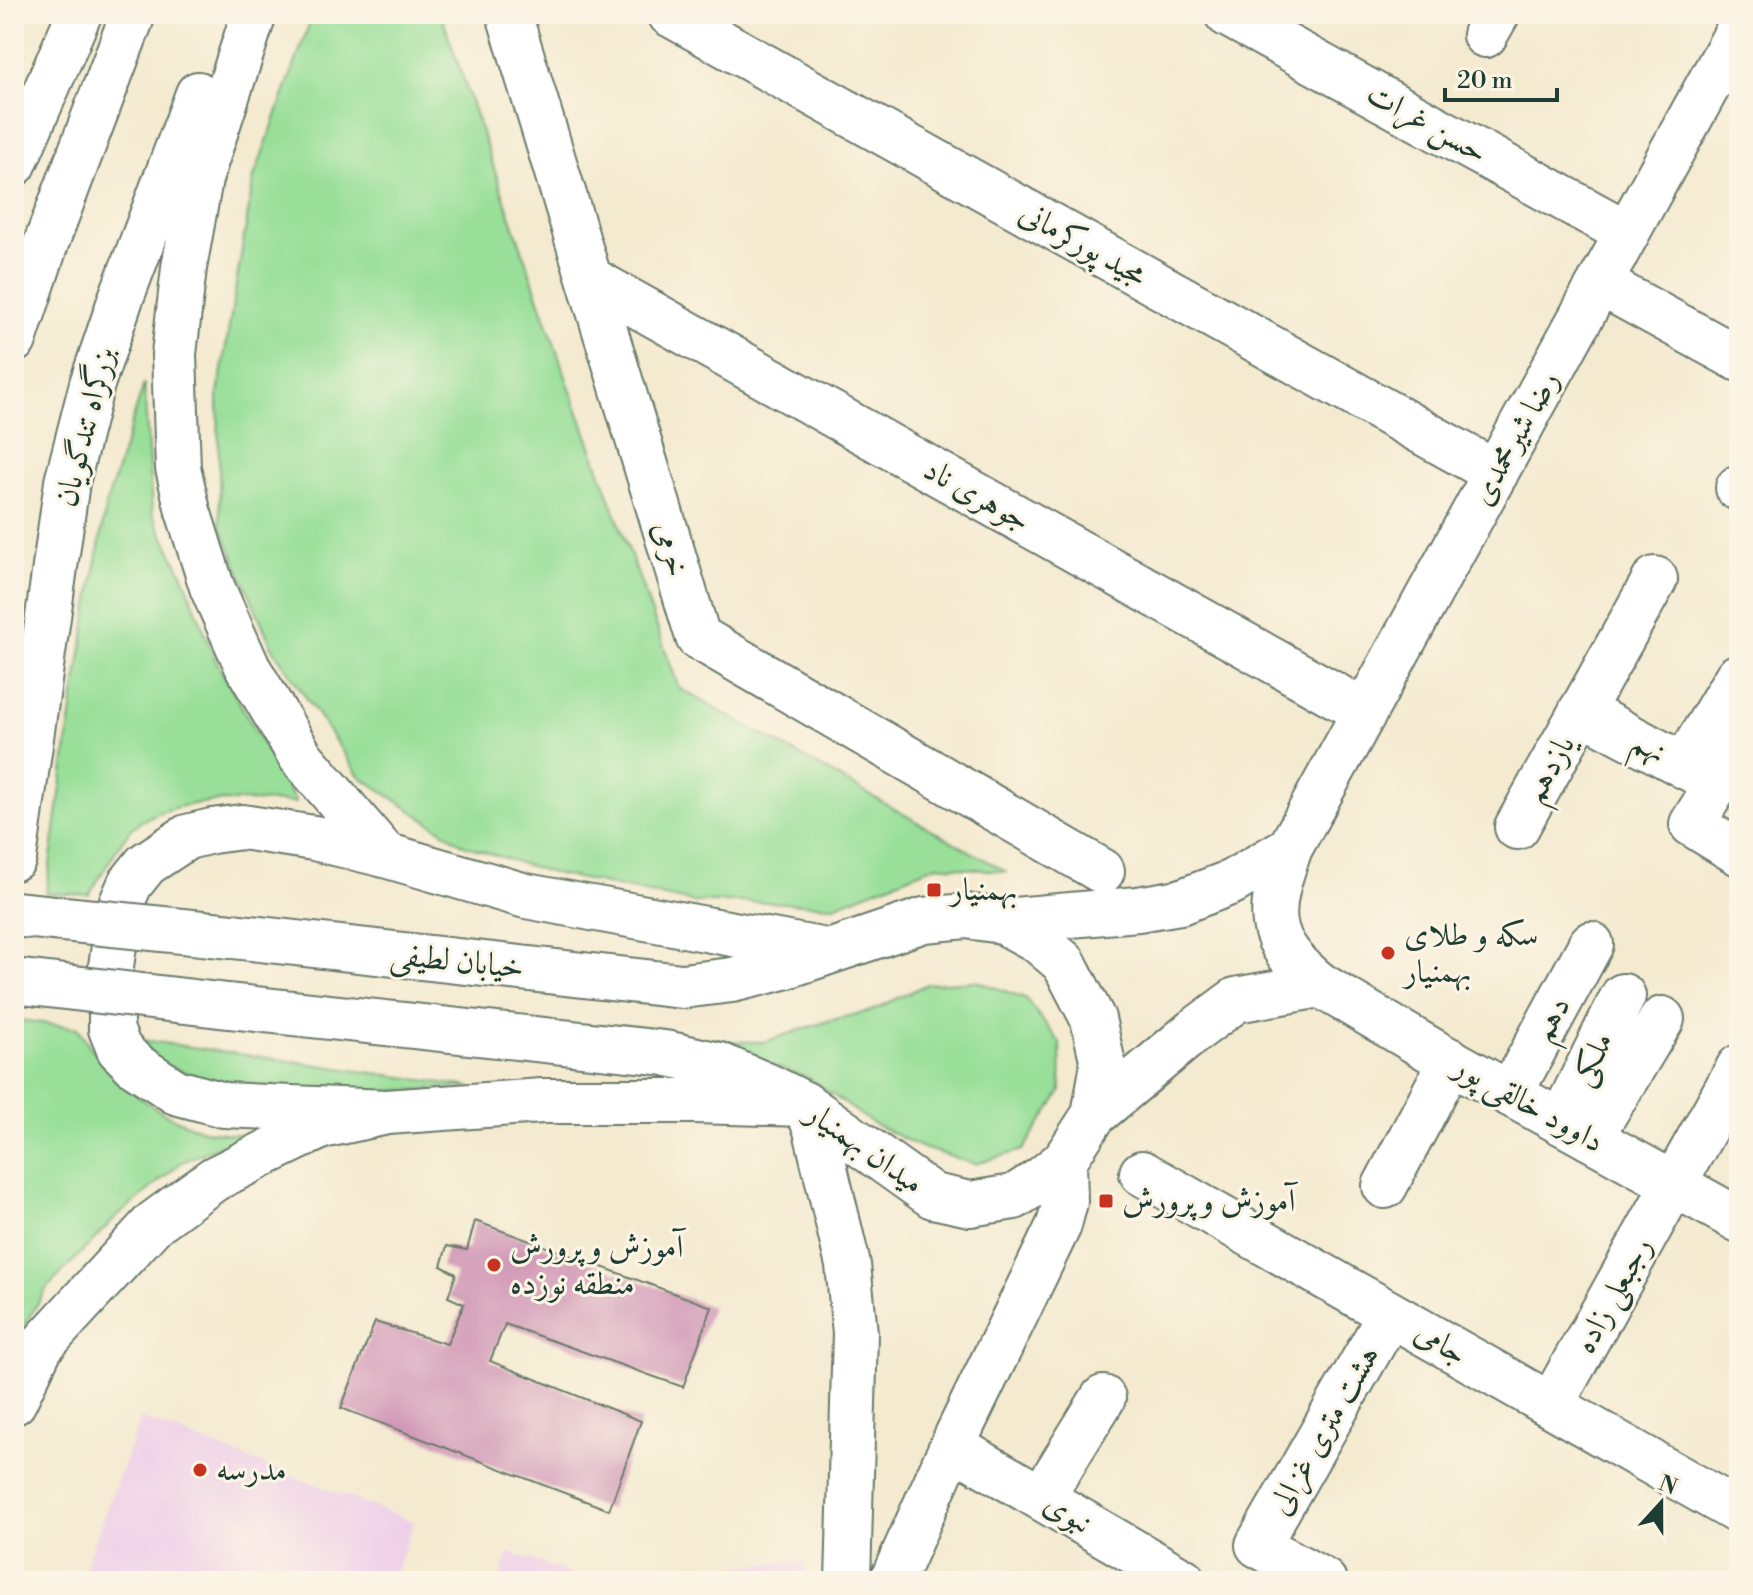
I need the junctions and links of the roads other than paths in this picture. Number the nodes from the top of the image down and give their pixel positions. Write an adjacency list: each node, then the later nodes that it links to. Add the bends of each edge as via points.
1 (79, 14): 9 (main road)
2 (133, 14): 13 (main road)
3 (230, 14): 25 (main road, بزرگراه تندگویان, via 92,384 67,482)
4 (254, 14): 24 (main road, via 200,179 184,268 174,354 178,468 212,587 248,668 301,757)
5 (509, 14): 11 (main road, خرمی)
6 (670, 14): 15 (main road, مجید پورکرمانی)
7 (1227, 14): 10 (main road, حسن غرات)
8 (1739, 29): 10 (main road, رضا شیرمحمدی)
9 (14, 164)
10 (1627, 233): 12 (main road, رضا شیرمحمدی)
11 (590, 279): 19 (main road, جوهری ناد); 26 (main road, خرمی, via 698,637)
12 (1600, 283): 14 (main road); 15 (main road, رضا شیرمحمدی)
13 (14, 340)
14 (1739, 359)
15 (1496, 473): 19 (main road, رضا شیرمحمدی)
16 (1655, 579): 18 (main road)
17 (1737, 677): 20 (main road)
18 (1581, 711): 20 (main road, نهم); 21 (main road, یازدهم)
19 (1365, 712): 22 (main road, رضا شیرمحمدی)
20 (1713, 766): 23 (main road, via 1692,824)
21 (1517, 827)
22 (1290, 848): 28 (main road, via 1232,882 1180,902); 32 (main road, داوود خالقی پور, via 1277,883 1275,919 1285,951)
23 (1739, 853)
24 (385, 855): 30 (main road, via 526,896); 40 (main road, via 242,827 187,837 165,850 130,884 120,907 111,966 111,1029 119,1049 135,1065 176,1092 224,1105)
25 (14, 858)
26 (1102, 871)
27 (14, 914): 33 (main road, خیابان لطیفی, bridge)
28 (1002, 921): 30 (main road, میدان بهمنیار, via 966,916 924,920); 41 (main road, میدان بهمنیار, via 1064,963 1093,1019 1103,1064)
29 (1591, 944): 38 (main road, دهم)
30 (826, 951): 33 (main road, میدان بهمنیار, via 732,980)
31 (14, 981): 39 (main road, میدان بهمنیار, bridge, via 665,1053 719,1065)
32 (1320, 985): 36 (main road, داوود خالقی پور); 41 (main road, via 1236,1000)
33 (682, 986)
34 (1623, 996): 42 (main road, ملکی)
35 (1662, 1019): 42 (main road)
36 (1451, 1061): 38 (main road, داوود خالقی پور); 46 (main road)
37 (1739, 1067): 45 (main road, رجبعلی زاده)
38 (1510, 1094): 42 (main road, داوود خالقی پور)
39 (804, 1104): 40 (main road, via 542,1101); 43 (main road, میدان بهمنیار, via 933,1196 970,1204 1014,1197); 55 (main road, via 815,1126 848,1265 855,1333)
40 (387, 1112): 50 (main road, via 322,1126 214,1179 154,1223 41,1346)
41 (1094, 1115): 43 (main road, میدان بهمنیار)
42 (1576, 1130): 45 (main road, داوود خالقی پور)
43 (1064, 1161): 52 (main road, via 1065,1202 1059,1225)
44 (1142, 1173): 48 (main road, جامی)
45 (1675, 1184): 47 (main road, داوود خالقی پور); 51 (main road, رجبعلی زاده)
46 (1385, 1186)
47 (1739, 1220)
48 (1390, 1314): 51 (main road, جامی); 58 (main road, هشت متری غزالی, via 1258,1545)
49 (1103, 1398): 53 (main road)
50 (14, 1402)
51 (1551, 1405): 54 (main road, جامی)
52 (952, 1446): 53 (main road, نبوی); 56 (main road)
53 (1042, 1497): 57 (main road, نبوی)
54 (1739, 1512)
55 (848, 1577)
56 (892, 1581)
57 (1184, 1581)
58 (1324, 1581)

